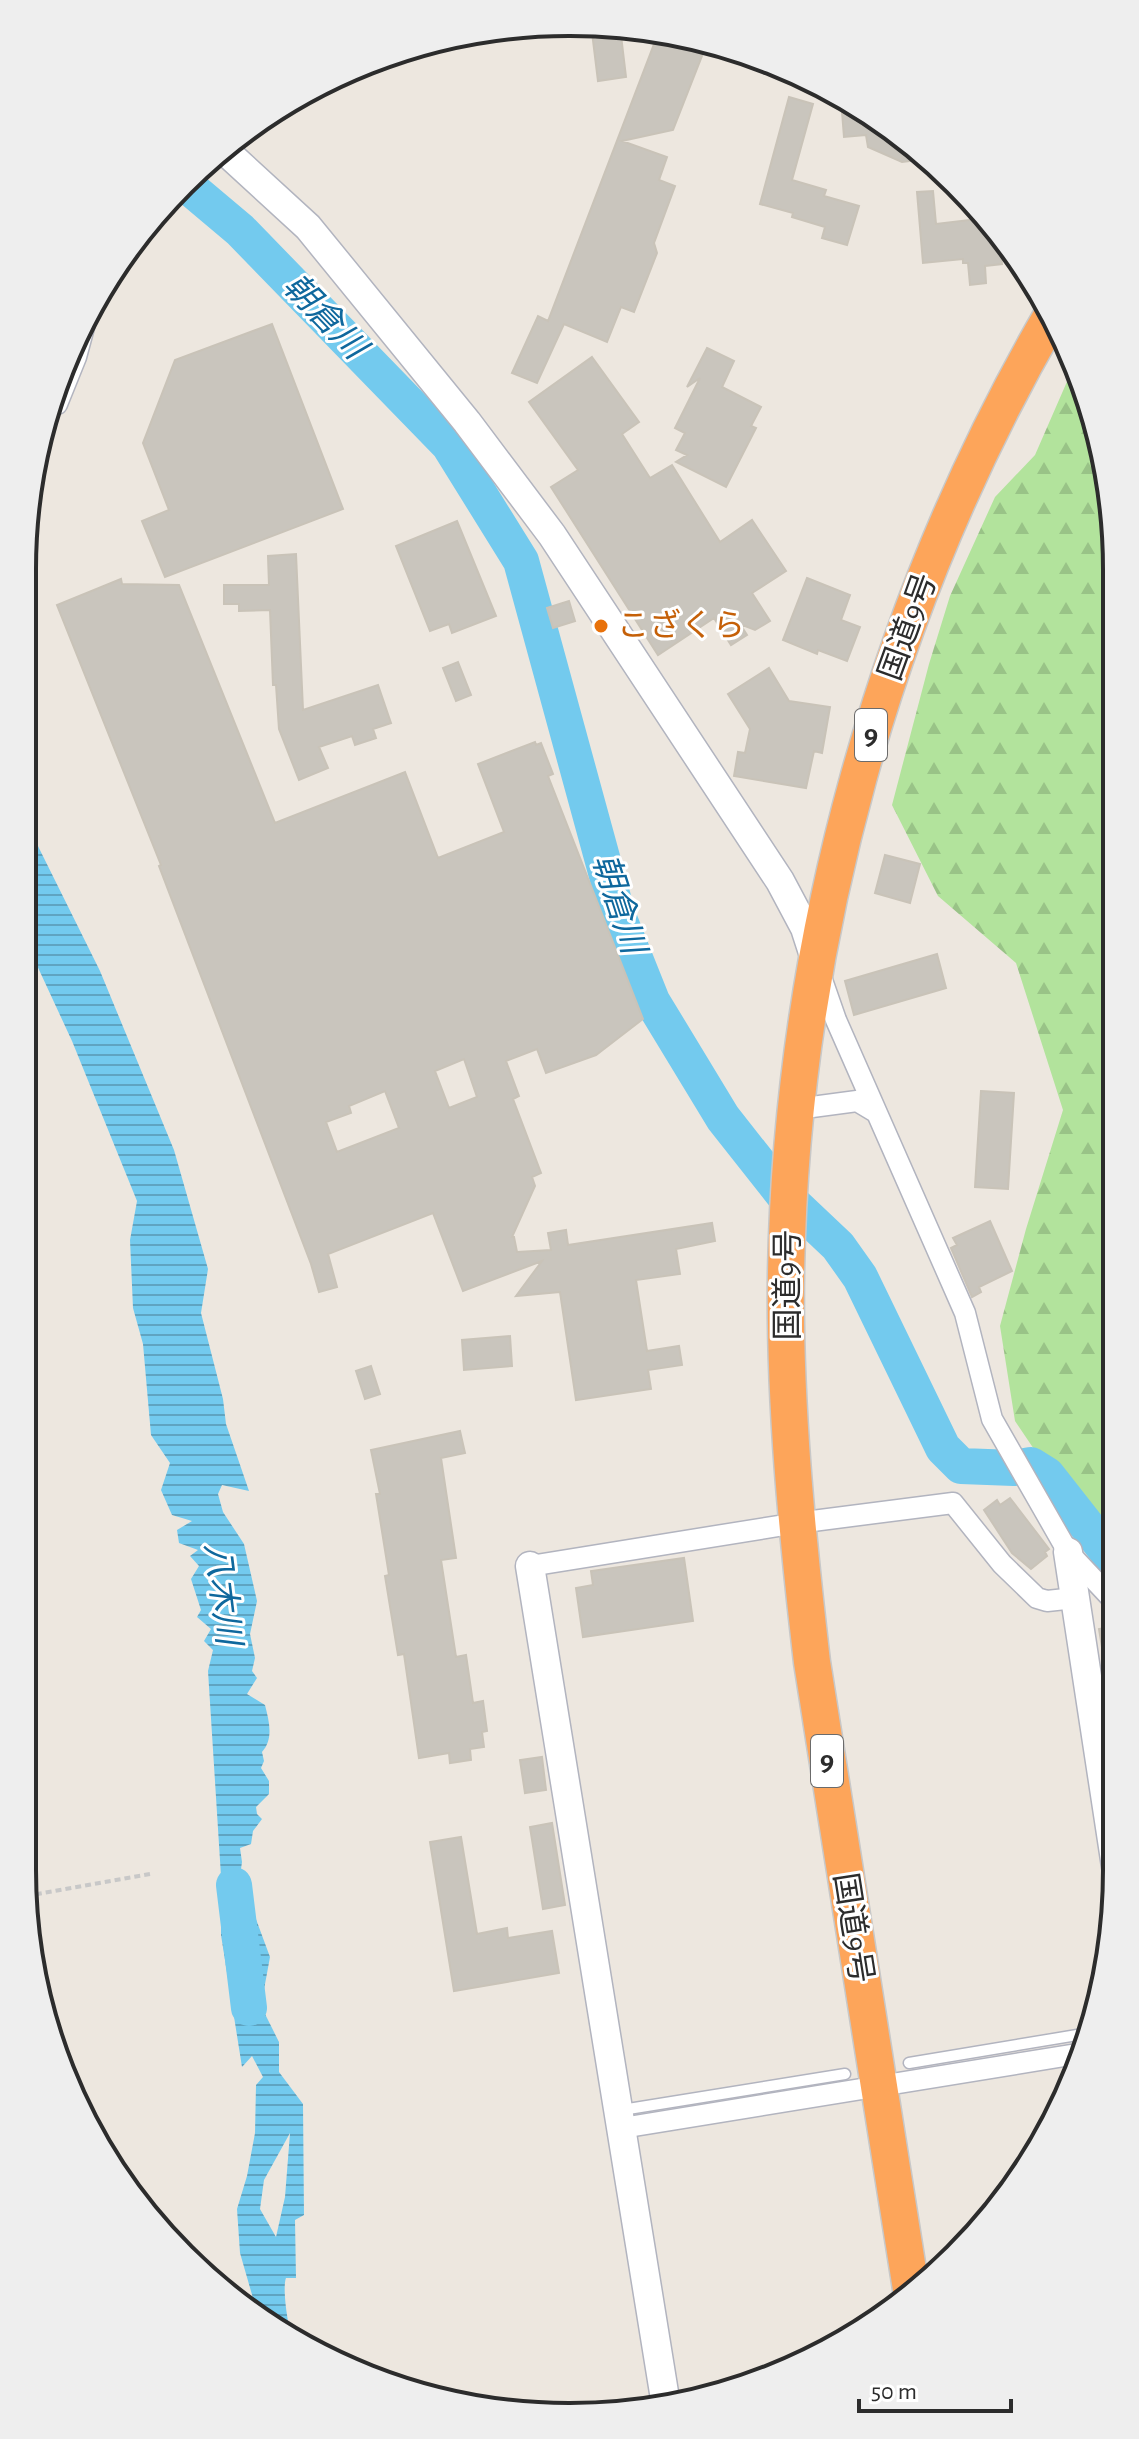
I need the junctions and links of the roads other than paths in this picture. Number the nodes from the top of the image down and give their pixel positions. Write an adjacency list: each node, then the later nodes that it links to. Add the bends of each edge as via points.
1 (232, 157): 3 (street, via 308,227 552,535 780,881)
2 (1045, 328): 3 (highway, 国道9号 / 9, via 975,463 906,627 842,841)
3 (817, 965): 4 (highway, 国道9号 / 9); 5 (street)
4 (797, 1109): 5 (street, via 857,1101); 6 (highway, 国道9号 / 9, via 788,1228 788,1378)
5 (877, 1113): 7 (street, via 965,1313 992,1419)
6 (797, 1523): 8 (street); 10 (street, via 953,1503 1037,1598); 15 (highway, 国道9号 / 9)
7 (1068, 1552): 9 (street); 10 (street)
8 (530, 1566): 16 (street)
9 (1103, 1589)
10 (1075, 1598): 11 (street)
11 (1103, 1781)
12 (1077, 2035): 14 (lane)
13 (1070, 2055): 15 (street)
14 (909, 2063)
15 (861, 2079): 16 (street); 16 (lane); 17 (highway, 国道9号 / 9)
16 (620, 2119): 18 (street)
17 (909, 2281)
18 (664, 2394)

